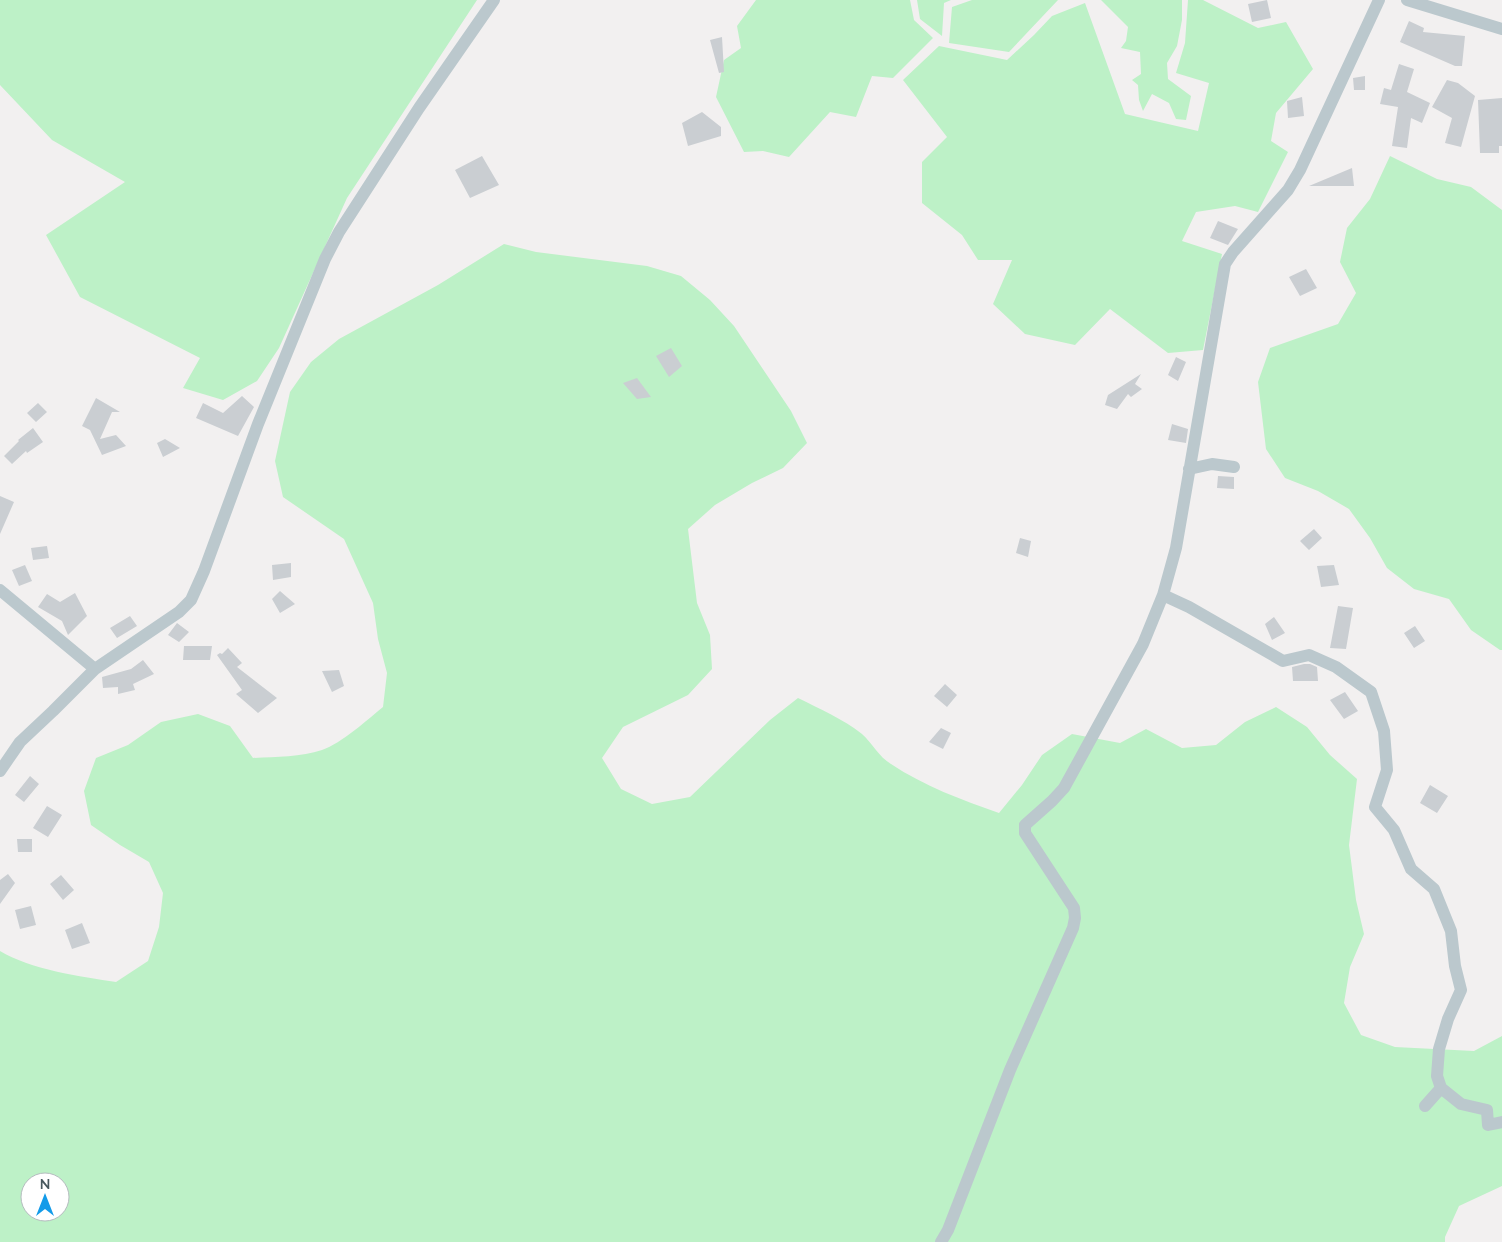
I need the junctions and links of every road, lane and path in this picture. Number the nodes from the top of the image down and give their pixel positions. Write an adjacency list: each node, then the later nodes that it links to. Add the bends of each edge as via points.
1 (494, 0): 9 (street, via 339,232 258,424 191,600 179,612)
2 (1380, 0): 6 (street, via 1300,170 1288,190 1225,264)
3 (1407, 0): 4 (street)
4 (1502, 29)
5 (1234, 467): 6 (street, via 1212,464)
6 (1189, 469): 8 (street, via 1176,548)
7 (0, 590): 9 (street)
8 (1163, 594): 11 (street, via 1283,661 1309,655 1336,667 1371,692 1384,731 1387,770 1375,807 1394,830 1411,869 1434,889 1451,931 1461,990 1439,1049 1437,1076); 14 (street, via 1143,644 1064,788 1025,825 1025,833 1074,908 1073,928 1010,1070 948,1230)
9 (95, 669): 10 (street, via 20,742)
10 (0, 771)
11 (1441, 1088): 12 (street); 13 (street, via 1461,1104 1487,1110 1488,1125)
12 (1425, 1106)
13 (1502, 1122)
14 (940, 1242)

